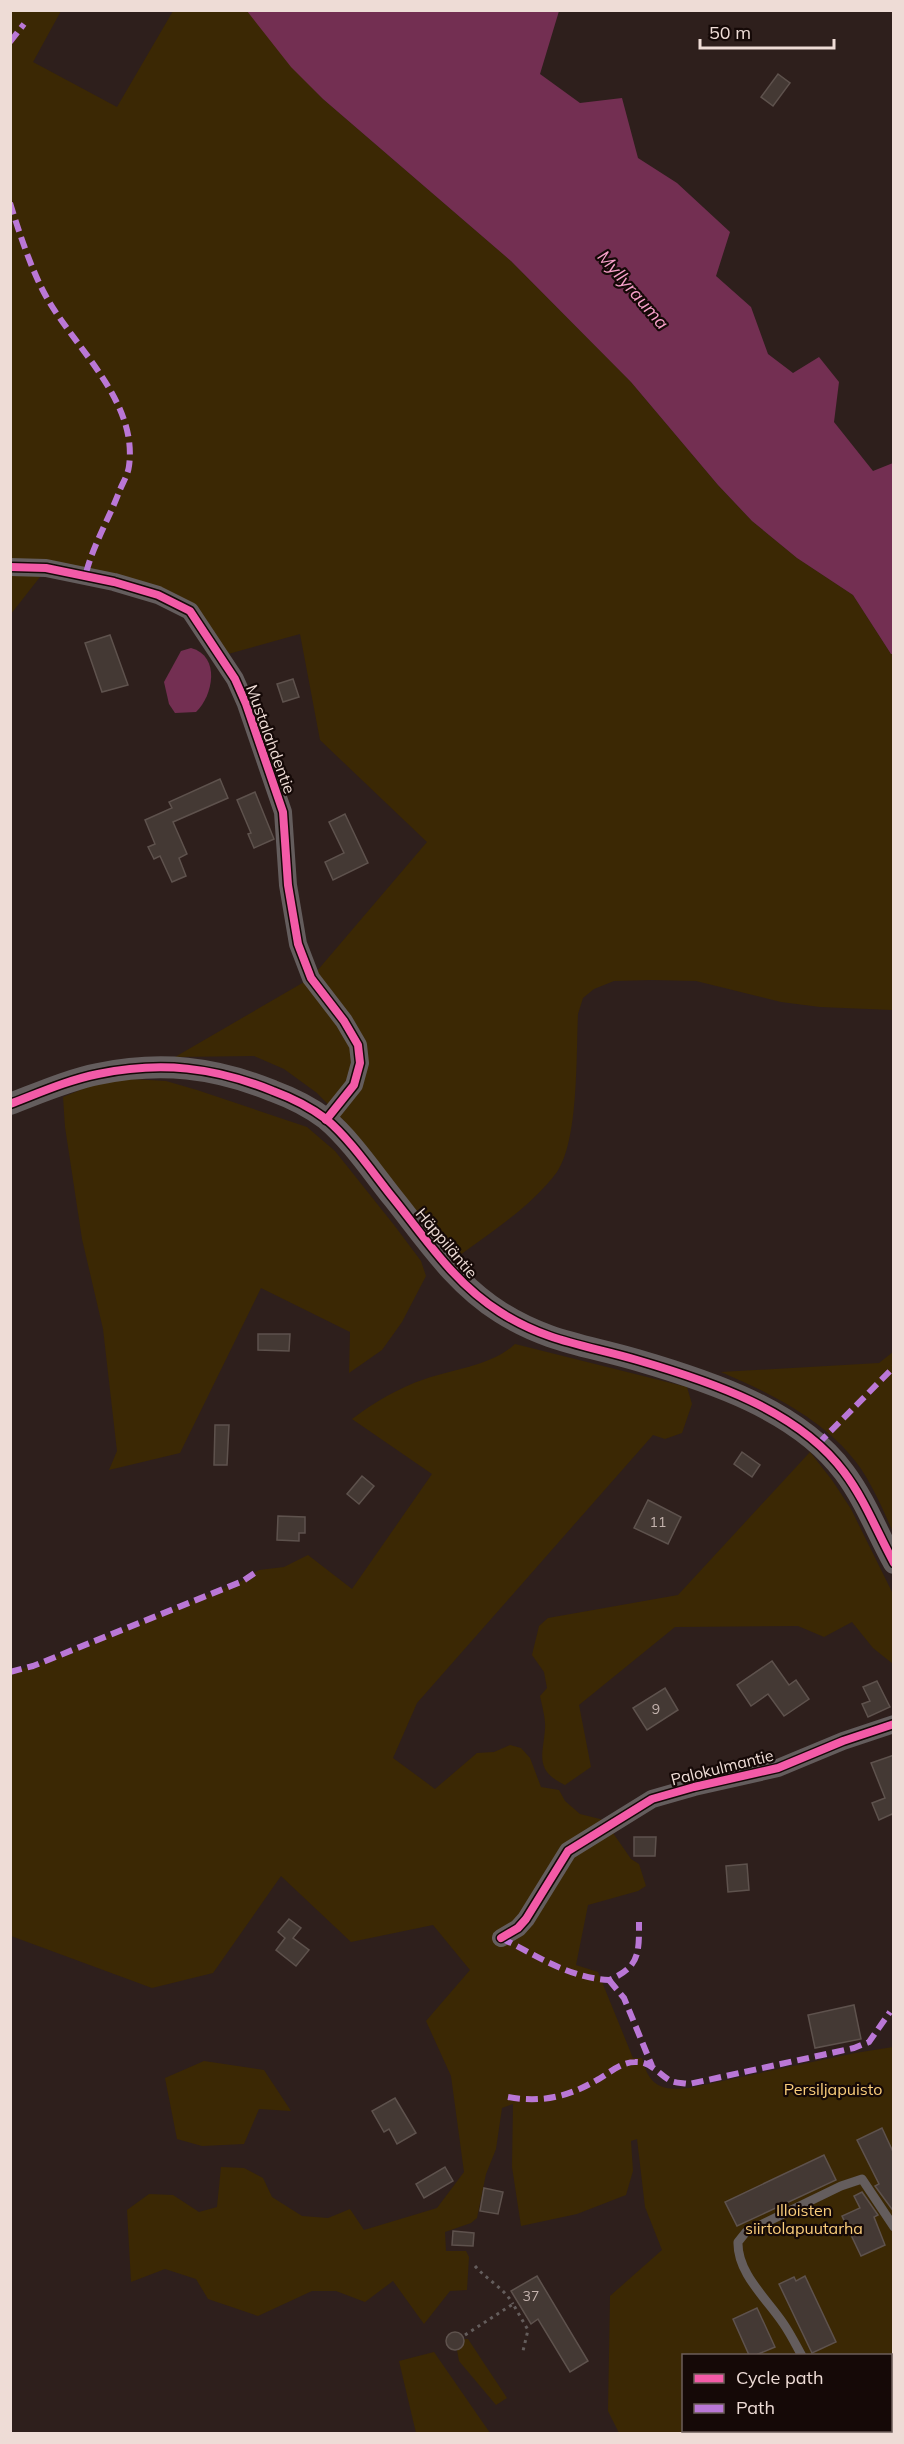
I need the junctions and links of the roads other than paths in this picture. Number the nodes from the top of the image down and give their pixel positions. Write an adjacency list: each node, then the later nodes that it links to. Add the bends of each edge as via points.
1 (10, 567): 3 (street, Mustalahdentie, via 46,568 158,595 190,611 235,679 283,812 288,885 298,944 312,978 358,1045 360,1064 354,1085)
2 (10, 1104): 3 (street, Häppiläntie, via 95,1074 133,1068 172,1068 210,1070 254,1083 295,1099)
3 (326, 1120): 4 (street, Häppiläntie, via 446,1266 498,1311 567,1343 636,1360 753,1401 818,1444 843,1470 863,1501)
4 (894, 1563)
5 (894, 1724): 6 (street, Palokulmantie, via 778,1768 652,1799 568,1851 526,1919)
6 (501, 1938)
7 (894, 2227): 8 (lane, via 862,2179 746,2232 738,2242 744,2268)
8 (801, 2354)

